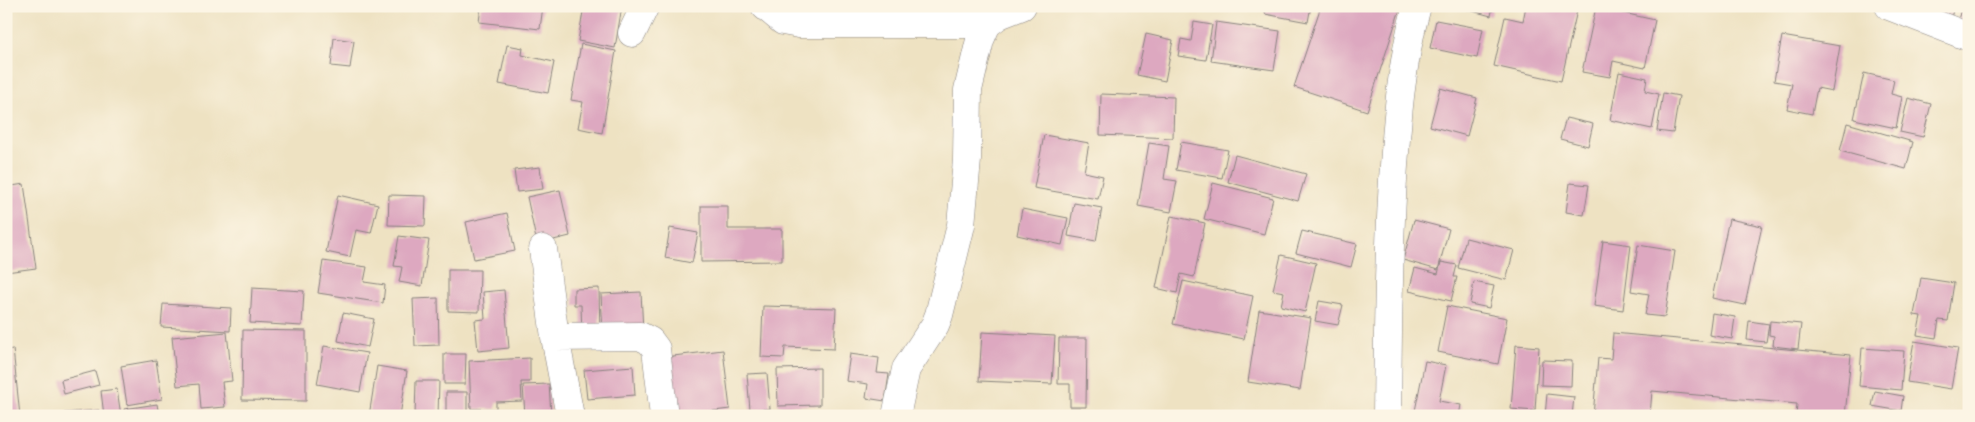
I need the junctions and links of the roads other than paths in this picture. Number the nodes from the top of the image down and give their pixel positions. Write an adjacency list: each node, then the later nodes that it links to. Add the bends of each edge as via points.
1 (645, 6): 7 (street)
2 (765, 6): 6 (street, via 783,21 799,24)
3 (1022, 6): 6 (street, via 998,15)
4 (1417, 6): 14 (street, via 1408,37 1397,121 1390,237)
5 (1889, 6): 8 (street)
6 (987, 24): 13 (street, via 968,90 967,160 961,225 939,315 906,369)
7 (632, 33)
8 (1969, 38)
9 (543, 249): 10 (street)
10 (555, 337): 11 (street); 12 (street, via 640,336 650,341 656,349)
11 (570, 416)
12 (664, 416)
13 (896, 416)
14 (1387, 416)

